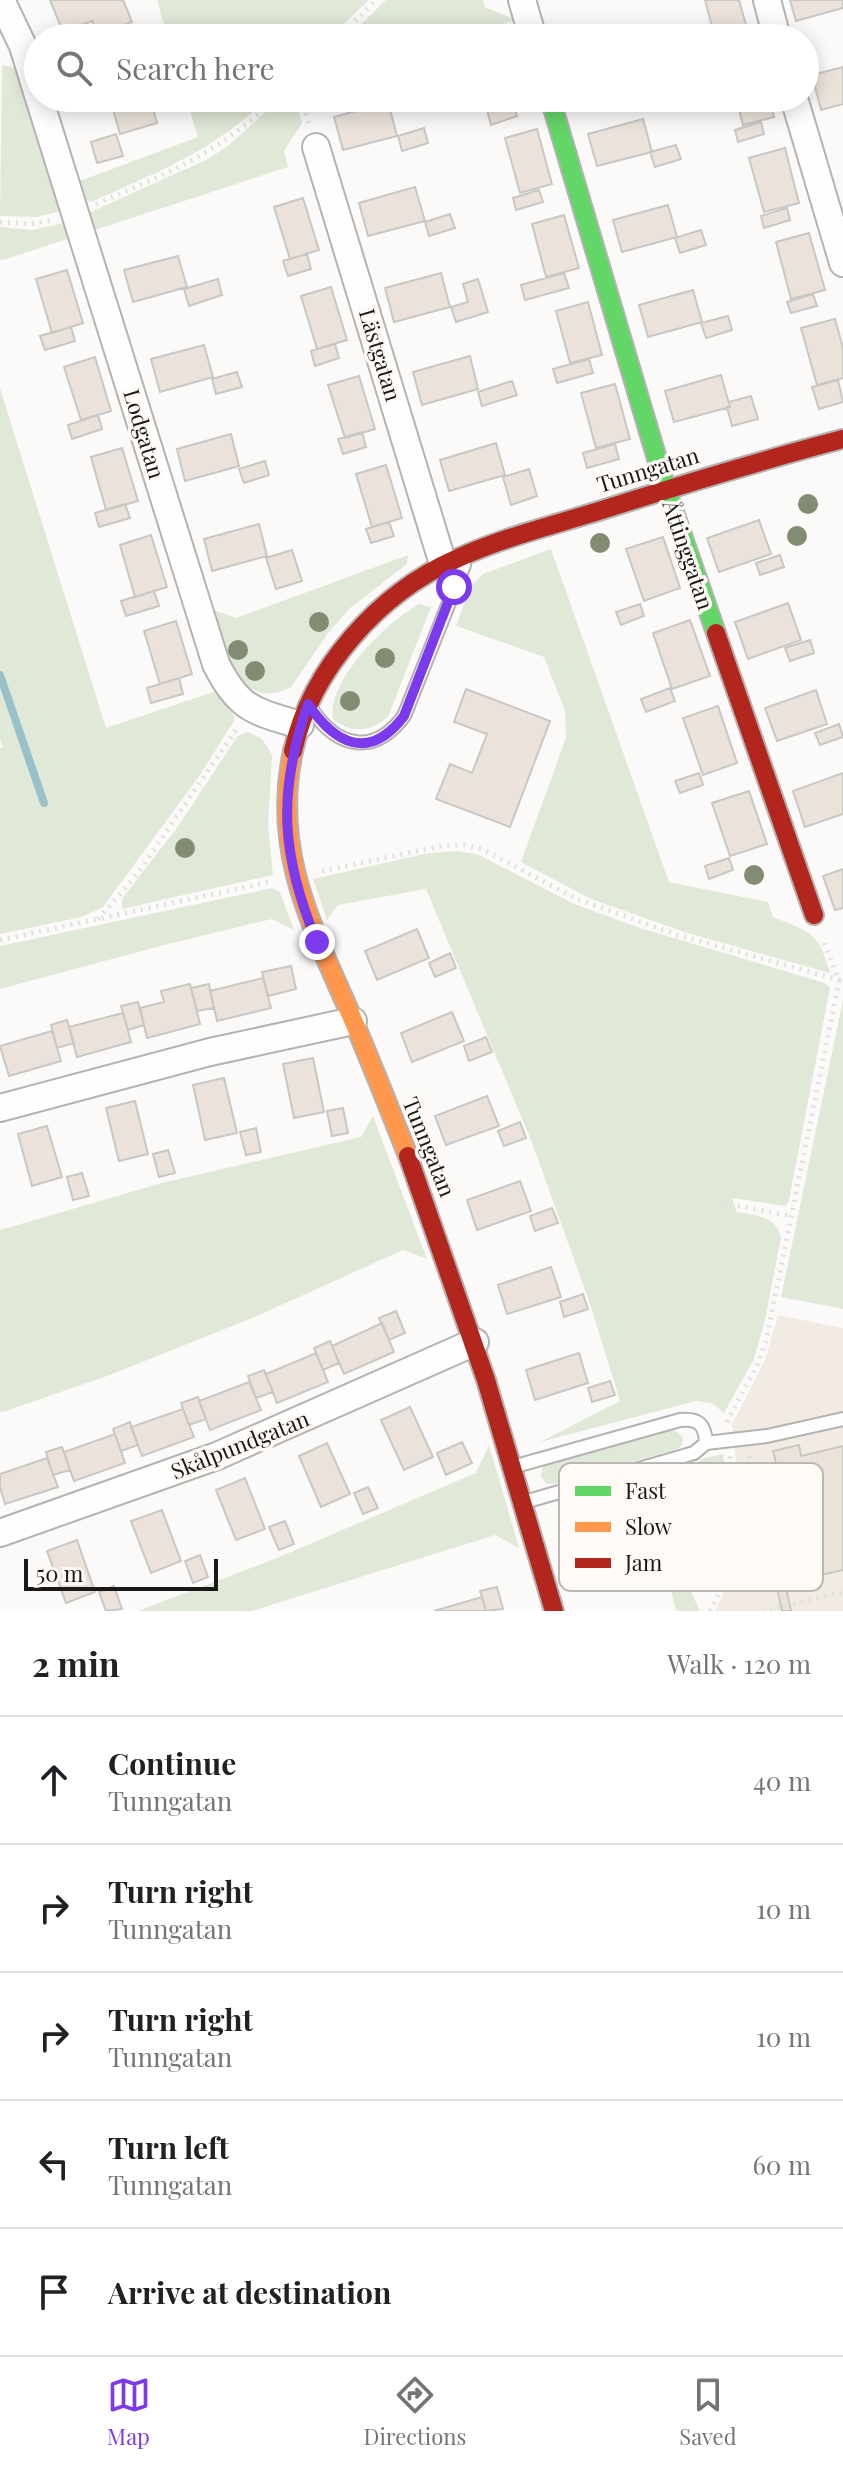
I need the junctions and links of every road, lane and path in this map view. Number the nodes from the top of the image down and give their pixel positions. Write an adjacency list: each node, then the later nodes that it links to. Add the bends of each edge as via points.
1 (1, 0): 8 (street, Lodgatan)
2 (376, 0): 5 (path)
3 (522, 0): 6 (street)
4 (767, 0): 7 (street)
5 (352, 24)
6 (529, 24)
7 (773, 24)
8 (11, 50): 9 (street, Lodgatan)
9 (24, 72)
10 (43, 112): 15 (street, Lodgatan)
11 (260, 112): 15 (path, via 184,166)
12 (554, 112): 19 (street, Åttinggatan)
13 (798, 112): 17 (street)
14 (316, 147): 21 (street, Lästgatan)
15 (75, 213): 16 (path, via 29,224); 22 (street, Lodgatan, via 203,626 227,686)
16 (0, 222)
17 (843, 263)
18 (843, 439): 19 (street, Tunngatan)
19 (666, 489): 20 (street, Tunngatan); 25 (street, Åttinggatan)
20 (469, 554): 21 (street, Tunngatan); 23 (lane, via 397,726 360,743 344,741)
21 (443, 564): 23 (street, Tunngatan, via 356,632)
22 (251, 709): 23 (street, Lodgatan); 26 (path, via 138,873)
23 (304, 715): 24 (street, Tunngatan, via 286,810)
24 (294, 877): 26 (path); 28 (path, via 465,845 577,899 678,935); 29 (street, Tunngatan, via 300,903)
25 (814, 915): 28 (path)
26 (97, 920): 27 (path)
27 (0, 940)
28 (841, 981): 32 (path)
29 (353, 1021): 30 (street, via 210,1052); 33 (street, Tunngatan)
30 (0, 1108)
31 (722, 1203): 32 (path)
32 (792, 1216): 36 (path, via 766,1341 727,1422)
33 (475, 1342): 41 (street, Tunngatan); 44 (street, Skålpundgatan, via 217,1456)
34 (843, 1419): 35 (lane)
35 (745, 1439): 36 (lane); 40 (path)
36 (728, 1440): 37 (lane); 39 (path)
37 (706, 1443): 38 (lane); 41 (lane, via 702,1424 680,1420)
38 (663, 1463)
39 (731, 1463)
40 (751, 1463)
41 (514, 1466): 43 (street, Tunngatan)
42 (559, 1492): 43 (lane)
43 (525, 1502): 49 (street, Tunngatan)
44 (0, 1533)
45 (720, 1591): 50 (path)
46 (782, 1591): 48 (path)
47 (843, 1592): 48 (path)
48 (785, 1605): 51 (path)
49 (554, 1611)
50 (710, 1611)
51 (762, 1611)

